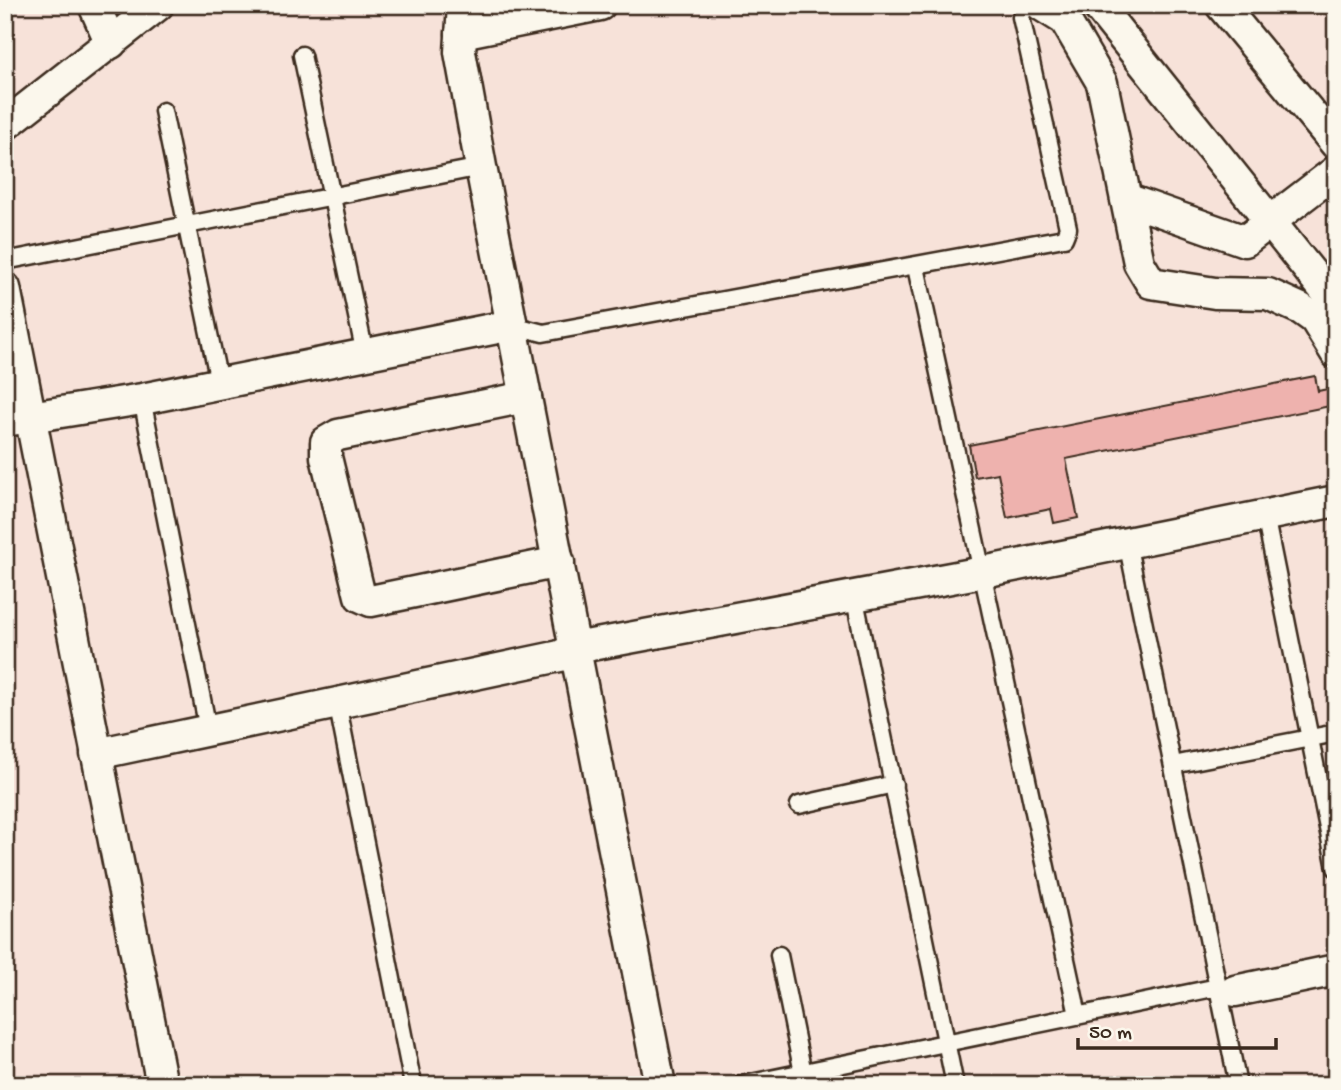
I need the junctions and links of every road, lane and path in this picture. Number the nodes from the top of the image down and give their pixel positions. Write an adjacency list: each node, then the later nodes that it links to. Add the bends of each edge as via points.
1 (94, 5): 9 (street)
2 (158, 5): 9 (street)
3 (600, 5): 8 (street)
4 (1025, 5): 21 (lane, via 1021,17 1068,228 1064,238)
5 (1041, 5): 17 (street, via 1065,20 1102,83)
6 (1097, 5): 18 (street)
7 (1222, 5): 13 (street)
8 (462, 19): 14 (street, via 460,52)
9 (111, 43): 12 (street)
10 (302, 55): 16 (lane)
11 (163, 111): 19 (lane)
12 (5, 125)
13 (1336, 144)
14 (481, 167): 16 (lane); 24 (street)
15 (1336, 171): 18 (street)
16 (331, 197): 19 (lane); 25 (lane)
17 (1126, 199): 18 (street, via 1245,241); 26 (street, via 1139,263 1151,283 1215,293 1268,294 1315,319)
18 (1271, 223): 23 (street)
19 (187, 228): 20 (lane); 27 (lane)
20 (5, 261)
21 (916, 267): 24 (lane, via 544,333); 35 (lane)
22 (5, 288): 30 (street)
23 (1336, 304)
24 (512, 325): 25 (street); 28 (street)
25 (365, 354): 27 (street)
26 (1336, 354)
27 (219, 382): 29 (street)
28 (526, 397): 34 (street); 34 (street, via 338,435 326,442 326,457 360,596 371,601)
29 (142, 399): 30 (street); 39 (lane)
30 (18, 419): 42 (street)
31 (1336, 501): 32 (street)
32 (1265, 515): 33 (street); 41 (lane)
33 (1127, 542): 35 (street); 43 (lane)
34 (559, 562): 37 (street)
35 (983, 572): 36 (street); 50 (lane)
36 (854, 595): 37 (street); 44 (lane)
37 (575, 648): 38 (street, via 560,656); 55 (street)
38 (337, 702): 39 (street); 54 (lane)
39 (208, 729): 42 (street)
40 (1336, 733): 41 (lane)
41 (1309, 739): 43 (lane); 46 (lane)
42 (96, 754): 53 (street)
43 (1172, 765): 49 (lane)
44 (894, 785): 45 (lane); 51 (lane)
45 (799, 805)
46 (1336, 868)
47 (779, 955): 52 (lane)
48 (1336, 970): 49 (street)
49 (1226, 989): 50 (lane); 58 (lane)
50 (1078, 1016): 51 (lane)
51 (947, 1043): 52 (lane); 57 (lane)
52 (803, 1073): 56 (lane)
53 (162, 1085)
54 (413, 1085)
55 (660, 1085)
56 (741, 1085)
57 (955, 1085)
58 (1238, 1085)

